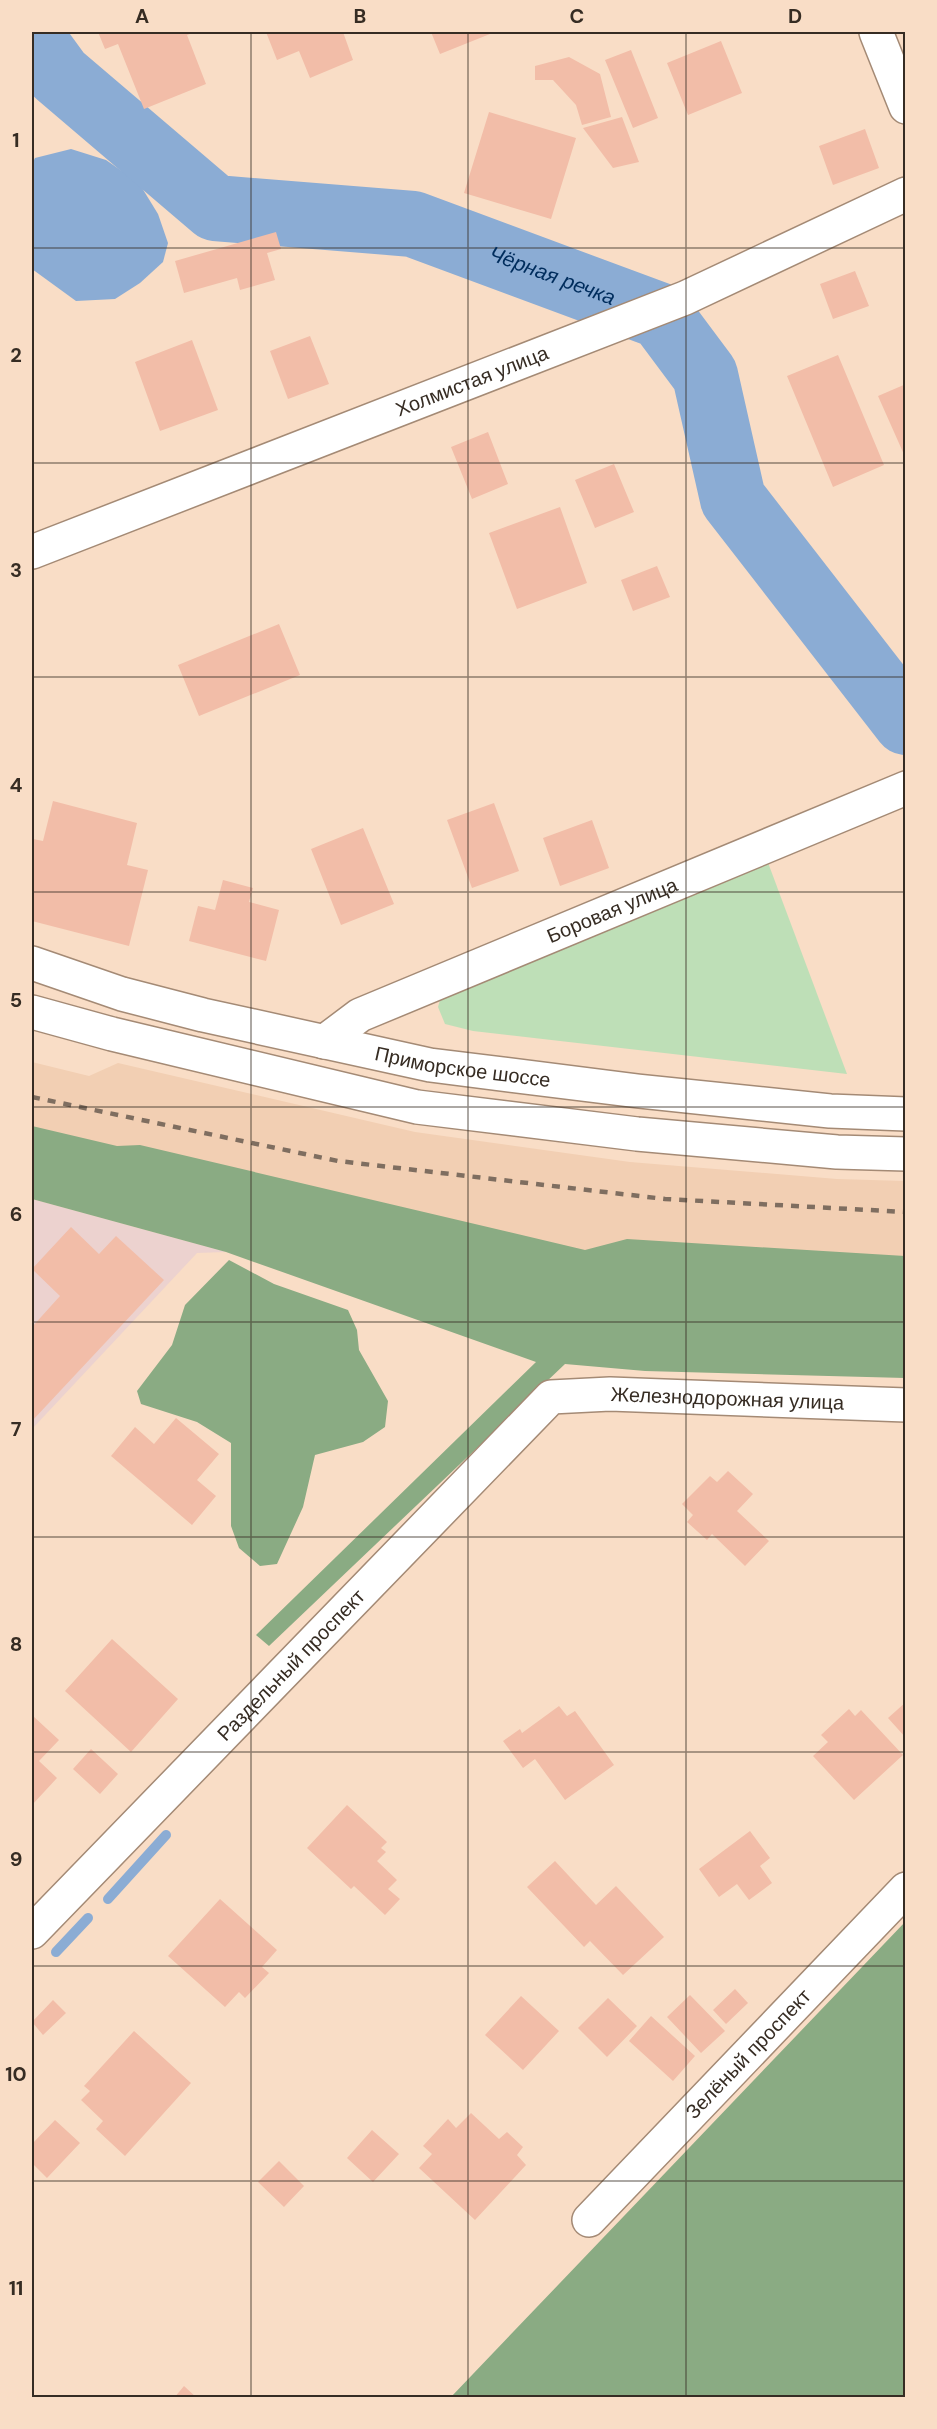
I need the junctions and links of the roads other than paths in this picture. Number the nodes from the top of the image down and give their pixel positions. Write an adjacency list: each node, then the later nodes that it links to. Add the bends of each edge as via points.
1 (876, 32): 2 (street)
2 (906, 107)
3 (906, 194): 4 (street, Холмистая улица, via 686,298)
4 (32, 552)
5 (906, 788): 8 (street, Боровая улица, via 360,1015)
6 (32, 963): 8 (street, Приморское шоссе, via 122,994)
7 (32, 1012): 10 (street, via 417,1107 649,1135 837,1152)
8 (324, 1042): 9 (street, Приморское шоссе, via 430,1065 627,1090 830,1111)
9 (906, 1114)
10 (906, 1154)
11 (551, 1397): 12 (street, Железнодорожная улица, via 610,1394); 14 (street, Раздельный проспект)
12 (906, 1405)
13 (906, 1889): 15 (street, Зелёный проспект)
14 (32, 1932)
15 (589, 2220)

